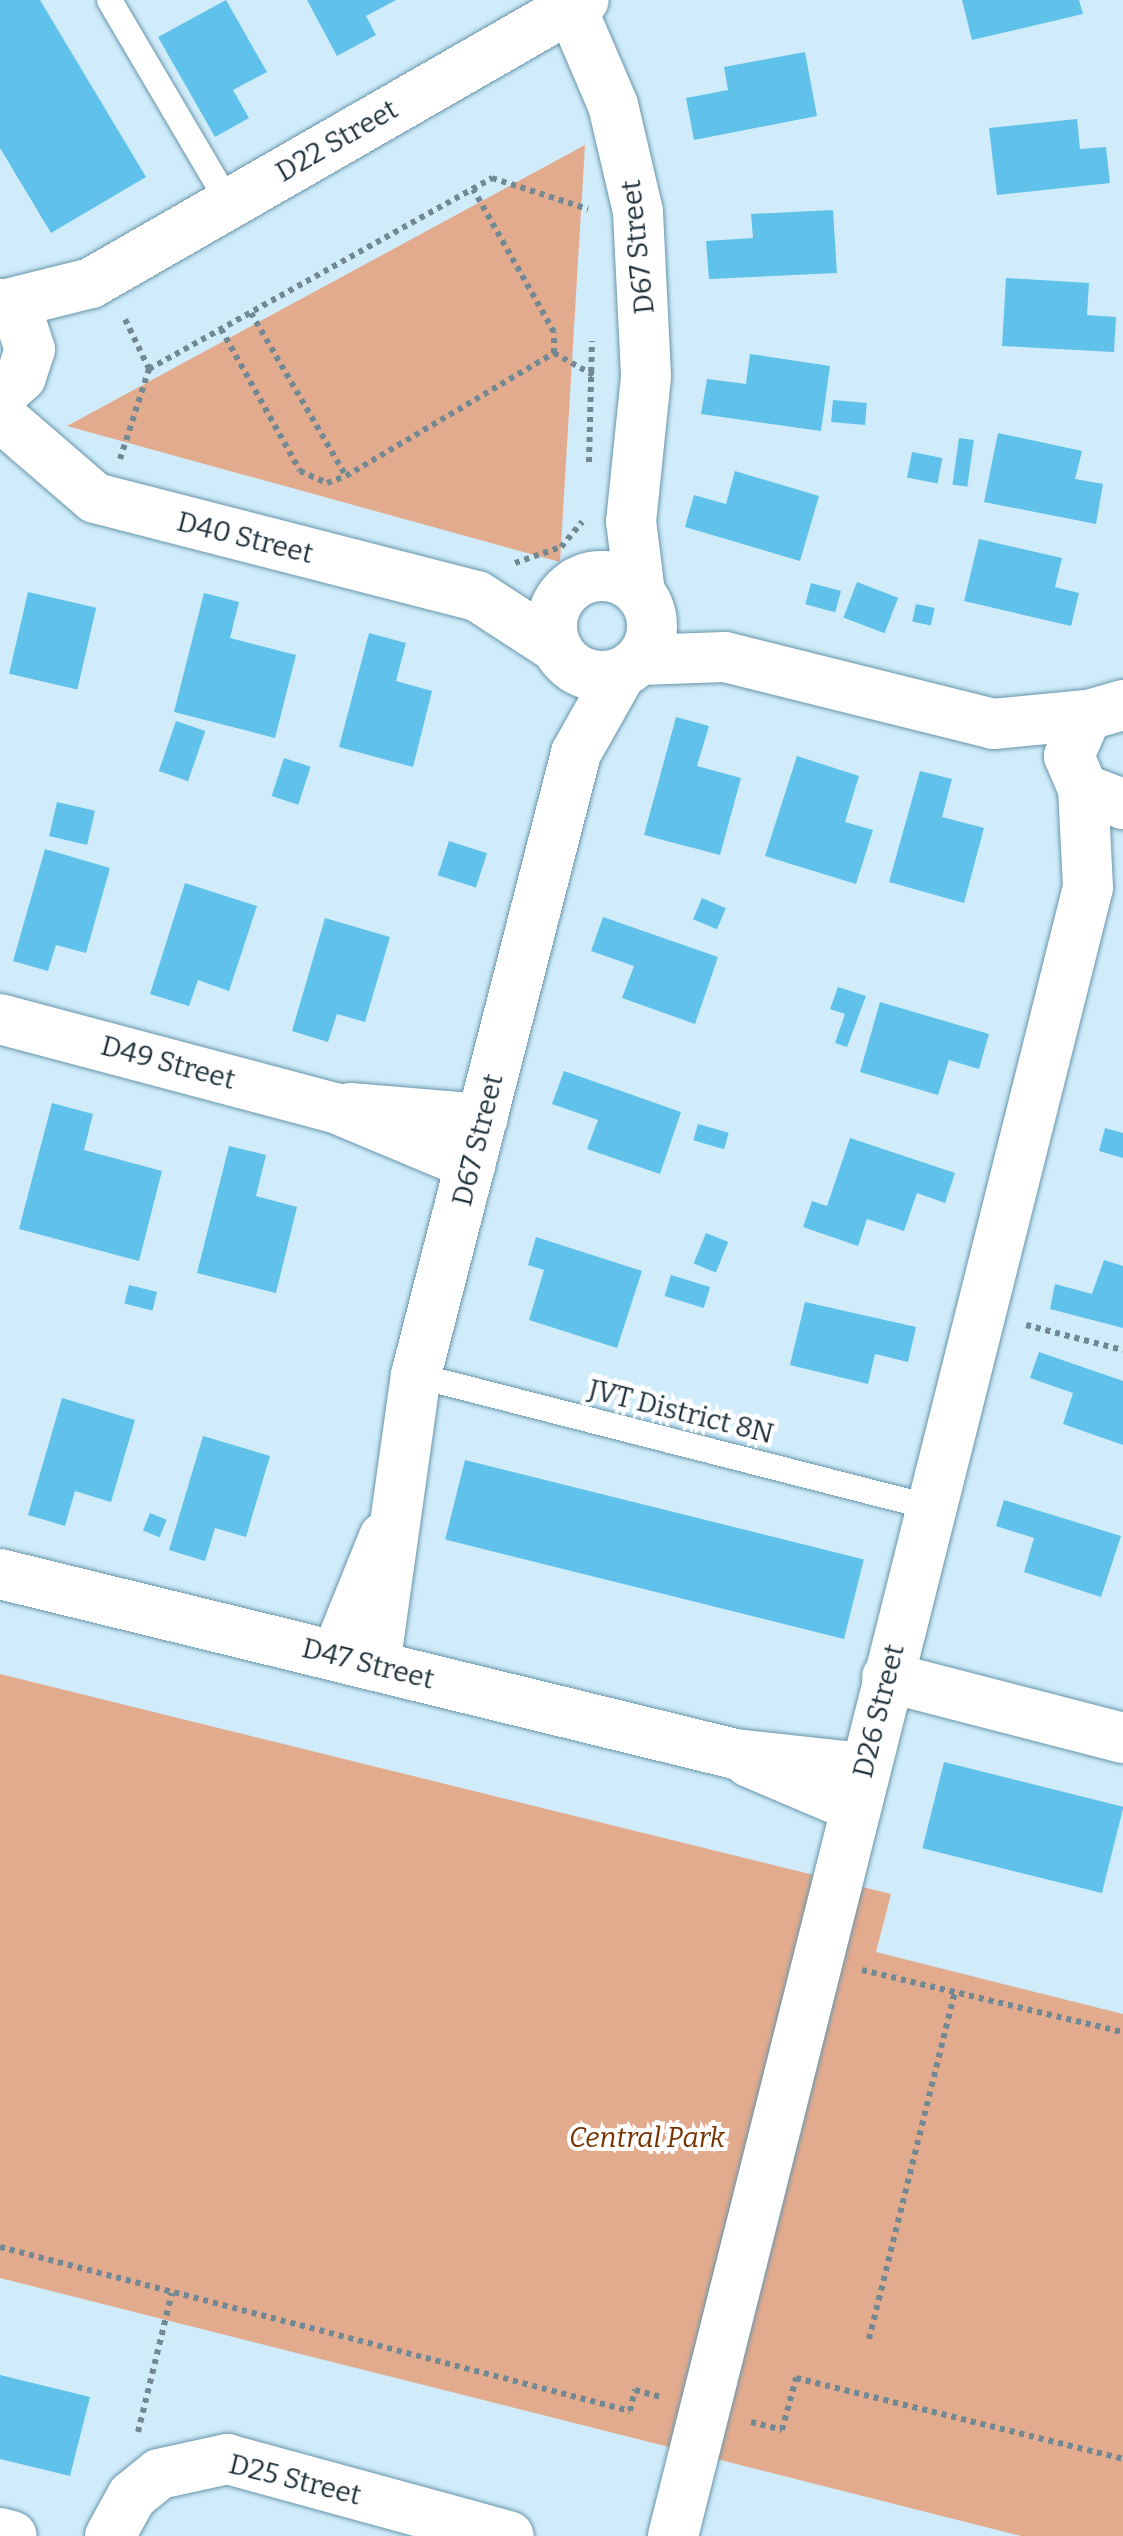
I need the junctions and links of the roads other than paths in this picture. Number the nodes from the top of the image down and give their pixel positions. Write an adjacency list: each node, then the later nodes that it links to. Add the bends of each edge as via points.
1 (109, 0): 3 (lane)
2 (578, 4): 3 (street, D22 Street); 7 (street, D67 Street, via 613,105 638,212 646,377)
3 (229, 204): 4 (street, D22 Street)
4 (97, 279): 5 (street, D22 Street); 6 (street, D22 Street)
5 (2, 304): 6 (street, D40 Street)
6 (17, 396): 8 (street, D40 Street, via 71,485 121,507)
7 (606, 495): 9 (street, D67 Street); 10 (street, D67 Street)
8 (492, 579): 9 (street, D40 Street); 11 (street, D40 Street)
9 (576, 584): 10 (street, via 612,577); 11 (street, via 553,615)
10 (643, 598): 12 (street); 13 (street, via 652,632)
11 (562, 655): 13 (street, via 587,674); 16 (street, D67 Street)
12 (725, 658): 13 (street); 15 (street)
13 (631, 666): 16 (street, D67 Street)
14 (1107, 701): 15 (street); 17 (street, D26 Street, via 1070,744)
15 (993, 724): 17 (street)
16 (576, 753): 21 (street, D67 Street)
17 (1094, 790): 19 (street, D26 Street)
18 (1123, 823): 19 (street, D26 Street)
19 (1088, 887): 23 (street, D26 Street)
20 (0, 1019): 21 (street, D49 Street)
21 (477, 1142): 22 (street, D67 Street)
22 (416, 1375): 23 (lane, JVT District 8N); 25 (street, D67 Street, via 389,1528 387,1615)
23 (931, 1507): 26 (street, D26 Street)
24 (0, 1574): 25 (street, D47 Street)
25 (356, 1661): 28 (street, D47 Street)
26 (888, 1678): 27 (street); 28 (street, D26 Street)
27 (1123, 1738)
28 (859, 1788): 33 (street, D26 Street)
29 (0, 2533): 30 (street)
30 (12, 2536)
31 (110, 2536): 32 (street, D25 Street, via 132,2496 159,2474 226,2459)
32 (509, 2536)
33 (673, 2536)

